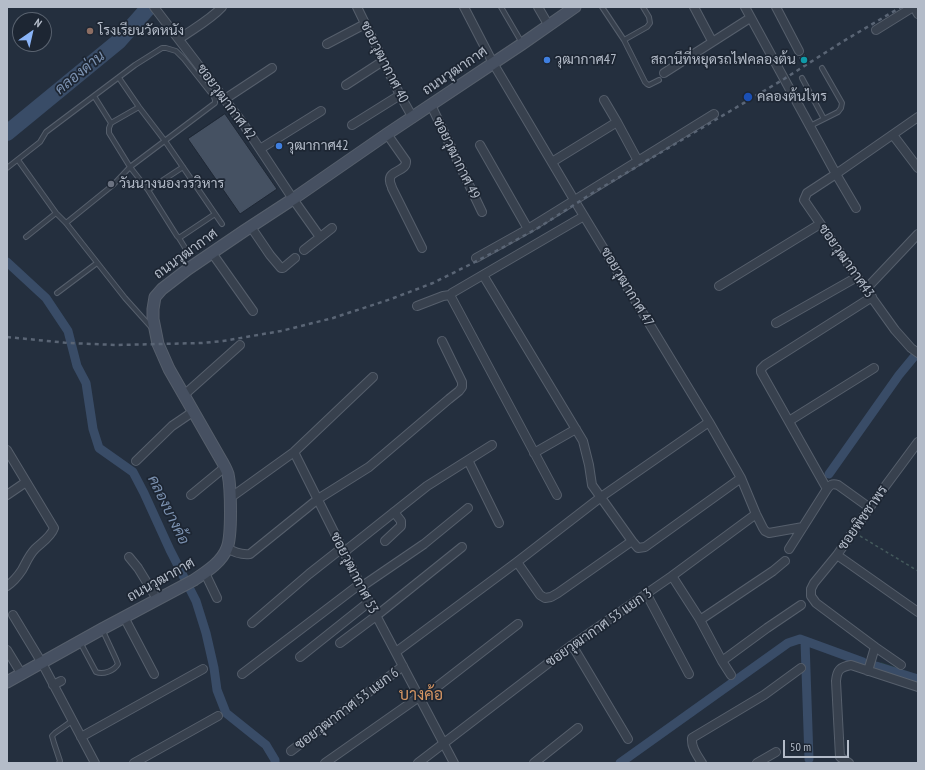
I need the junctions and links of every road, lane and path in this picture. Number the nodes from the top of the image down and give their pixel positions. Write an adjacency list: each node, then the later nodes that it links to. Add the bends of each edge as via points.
1 (154, 7): 19 (street, ซอยวุฒากาศ 42)
2 (222, 7): 19 (street)
3 (357, 7): 16 (street, ซอยวุฒากาศ 40)
4 (464, 7): 26 (street, ซอยวุฒากาศ 47)
5 (501, 7): 23 (lane)
6 (538, 7): 17 (street)
7 (576, 7): 17 (main road, ถนนวุฒากาศ)
8 (602, 7): 20 (lane)
9 (643, 7): 20 (lane, via 650,23)
10 (694, 7): 21 (street)
11 (745, 7): 15 (street)
12 (776, 7): 24 (street)
13 (913, 7): 14 (street); 18 (street)
14 (918, 14)
15 (750, 18): 21 (street); 48 (street)
16 (365, 24): 22 (street); 25 (street, ซอยวุฒากาศ 40)
17 (549, 26): 23 (main road, ถนนวุฒากาศ)
18 (876, 30)
19 (179, 39): 36 (street, ซอยวุฒากาศ 42)
20 (624, 40): 32 (lane, via 645,82 650,85)
21 (712, 41): 29 (street)
22 (327, 44)
23 (522, 44): 26 (main road, ถนนวุฒากาศ)
24 (799, 51)
25 (383, 61): 33 (street); 34 (street, ซอยวุฒากาศ 40)
26 (493, 63): 38 (main road, ถนนวุฒากาศ); 55 (street, ซอยวุฒากาศ 47)
27 (272, 68): 36 (street)
28 (822, 68): 44 (lane, via 842,103 838,112)
29 (664, 73)
30 (119, 78): 35 (lane); 39 (lane); 51 (lane, via 162,48 171,48 184,59 214,97 215,103)
31 (802, 78): 44 (lane)
32 (659, 80)
33 (346, 85)
34 (400, 94): 43 (street, ซอยวุฒากาศ 40); 47 (street)
35 (94, 96): 46 (lane); 54 (lane, via 46,132 40,142)
36 (225, 99): 53 (street, ซอยวุฒากาศ 42, via 242,129)
37 (604, 100): 45 (street)
38 (430, 105): 43 (main road, ถนนวุฒากาศ); 66 (street, ซอยวุฒากาศ 49)
39 (139, 107): 46 (lane); 51 (lane)
40 (321, 111): 53 (street)
41 (714, 114): 56 (street)
42 (918, 117): 50 (street, ซอยวุฒากาศ43)
43 (413, 118): 49 (main road, ถนนวุฒากาศ)
44 (824, 119): 48 (lane)
45 (617, 122): 55 (street); 56 (street)
46 (111, 123): 57 (lane, via 108,133)
47 (352, 125)
48 (810, 126): 61 (street)
49 (387, 134): 63 (main road, ถนนวุฒากาศ); 80 (street, via 406,161 405,166 390,178 392,188)
50 (893, 135): 60 (street); 61 (street, ซอยวุฒากาศ43)
51 (165, 140): 57 (lane); 58 (lane)
52 (480, 145): 75 (street)
53 (260, 149): 63 (street, ซอยวุฒากาศ 42)
54 (18, 160): 59 (lane); 67 (lane)
55 (552, 162): 64 (street, ซอยวุฒากาศ 47)
56 (638, 162): 64 (street)
57 (130, 167): 62 (lane); 70 (lane, via 113,185)
58 (183, 167): 62 (lane); 68 (lane)
59 (7, 168)
60 (918, 168)
61 (836, 174): 65 (street); 72 (street, ซอยวุฒากาศ43, via 807,193 804,200)
62 (148, 190): 79 (lane)
63 (293, 199): 73 (main road, ถนนวุฒากาศ); 78 (street, ซอยวุฒากาศ 42)
64 (575, 201): 69 (street, ซอยวุฒากาศ 47); 75 (street)
65 (856, 208)
66 (482, 212)
67 (56, 213): 70 (lane); 77 (lane)
68 (215, 214): 71 (lane); 79 (lane)
69 (584, 216): 87 (street); 106 (street, ซอยวุฒากาศ 47)
70 (66, 223): 86 (lane)
71 (222, 224)
72 (820, 224): 88 (street, ซอยวุฒากาศ43); 89 (street)
73 (251, 227): 83 (main road, ถนนวุฒากาศ); 84 (street, via 280,268)
74 (332, 228): 78 (street)
75 (528, 229): 85 (street)
76 (918, 234): 90 (street)
77 (26, 237)
78 (320, 237): 81 (street)
79 (179, 238): 82 (lane)
80 (422, 248)
81 (304, 250)
82 (187, 251)
83 (212, 253): 95 (street); 97 (main road, ถนนวุฒากาศ, via 162,289 155,297 153,319)
84 (296, 258)
85 (476, 258)
86 (97, 263): 91 (lane); 97 (lane)
87 (483, 275): 92 (street); 107 (street)
88 (857, 277): 90 (street, ซอยวุฒากาศ43); 96 (street)
89 (718, 286)
90 (866, 289): 93 (street, ซอยวุฒากาศ43)
91 (57, 293)
92 (450, 295): 94 (street); 112 (street)
93 (872, 297): 100 (street, ซอยวุฒากาศ43, via 895,330 910,348); 105 (street, via 761,369)
94 (417, 306)
95 (253, 311)
96 (776, 324)
97 (156, 331): 103 (main road, ถนนวุฒากาศ, via 158,344)
98 (442, 341): 124 (street, via 462,382 459,391 368,466)
99 (240, 345): 103 (street)
100 (918, 353)
101 (874, 368): 105 (street)
102 (373, 377): 111 (street)
103 (184, 395): 104 (main road, ถนนวุฒากาศ)
104 (194, 411): 114 (street, via 172,426); 115 (main road, ถนนวุฒากาศ)
105 (789, 421): 118 (street)
106 (709, 422): 116 (street, ซอยวุฒากาศ 47); 122 (street)
107 (576, 429): 112 (street); 122 (street, via 583,441 592,485)
108 (918, 442): 126 (street, ซอยพิชชาพร)
109 (492, 445): 113 (street)
110 (7, 450): 117 (street)
111 (294, 452): 123 (street); 124 (street, ซอยวุฒากาศ 53)
112 (534, 453): 121 (street)
113 (468, 460): 127 (street, via 427,486); 129 (street)
114 (136, 461)
115 (225, 467): 120 (street); 123 (main road, ถนนวุฒากาศ)
116 (741, 478): 128 (street, ซอยวุฒากาศ 47); 133 (street, via 645,547 638,548)
117 (26, 482): 119 (street); 145 (street, via 54,528)
118 (827, 489): 126 (street, via 830,485 838,485); 130 (street)
119 (7, 495)
120 (191, 495)
121 (557, 495)
122 (601, 497): 133 (street); 141 (street)
123 (230, 498): 135 (main road, ถนนวุฒากาศ)
124 (318, 499): 135 (street, via 250,554 239,554); 137 (street, ซอยวุฒากาศ 53)
125 (468, 508): 146 (street, via 424,544)
126 (870, 508): 138 (street, ซอยพิชชาพร)
127 (394, 512): 132 (street, via 401,521 401,526); 137 (street)
128 (756, 514): 130 (street, ซอยวุฒากาศ 47, via 762,528 769,533); 144 (street, ซอยวุฒากาศ 53 แยก 3)
129 (499, 523)
130 (803, 527): 136 (street)
131 (858, 535): 142 (path)
132 (385, 541)
133 (632, 542): 141 (street, via 551,597 545,598 540,595)
134 (462, 547): 154 (street)
135 (227, 548): 143 (main road, ถนนวุฒากาศ)
136 (789, 549)
137 (343, 550): 146 (street, ซอยวุฒากาศ 53); 157 (street, via 309,574)
138 (837, 555): 152 (street); 163 (street, ซอยพิชชาพร, via 814,583 811,596 816,603)
139 (129, 557): 149 (street)
140 (785, 561): 156 (street)
141 (517, 562): 165 (street)
142 (918, 571)
143 (205, 573): 148 (street); 149 (main road, ถนนวุฒากาศ)
144 (672, 576): 147 (street, ซอยวุฒากาศ 53 แยก 3); 156 (street)
145 (7, 586)
146 (361, 586): 150 (street, ซอยวุฒากาศ 53); 176 (street)
147 (646, 593): 162 (street, ซอยวุฒากาศ 53 แยก 3); 177 (street)
148 (217, 598)
149 (157, 599): 155 (main road, ถนนวุฒากาศ)
150 (369, 602): 154 (street, ซอยวุฒากาศ 53); 166 (street)
151 (801, 605): 167 (street)
152 (918, 612)
153 (13, 615): 168 (street)
154 (376, 616): 161 (street); 165 (street, ซอยวุฒากาศ 53)
155 (124, 617): 159 (main road, ถนนวุฒากาศ); 175 (street)
156 (700, 620): 167 (street)
157 (252, 623)
158 (518, 624): 183 (street)
159 (102, 629): 160 (main road, ถนนวุฒากาศ); 160 (lane, via 116,658 116,667 103,674 96,672)
160 (80, 641): 168 (main road, ถนนวุฒากาศ)
161 (340, 643)
162 (572, 645): 188 (street); 189 (street, ซอยวุฒากาศ 53 แยก 3)
163 (874, 647): 169 (street); 173 (street)
164 (7, 650): 174 (street)
165 (396, 652): 170 (street, ซอยวุฒากาศ 53)
166 (300, 657)
167 (722, 661): 178 (street)
168 (42, 663): 174 (main road, ถนนวุฒากาศ); 181 (street)
169 (901, 665)
170 (404, 666): 183 (street, ซอยวุฒากาศ 53); 190 (street, ซอยวุฒากาศ 53 แยก 6)
171 (801, 668): 192 (street, via 764,695 692,738)
172 (203, 669): 187 (street)
173 (868, 671): 182 (street); 202 (street, via 851,665 843,667 837,673 840,757)
174 (21, 673): 180 (main road, ถนนวุฒากาศ)
175 (154, 674)
176 (242, 674)
177 (690, 674)
178 (731, 675)
179 (62, 681): 181 (street)
180 (7, 682)
181 (53, 685): 185 (street)
182 (918, 687)
183 (420, 698): 189 (street, ซอยวุฒากาศ 53); 196 (street)
184 (218, 716): 195 (street)
185 (72, 721): 187 (street); 193 (lane, via 52,736)
186 (578, 728): 199 (street)
187 (81, 737): 194 (street)
188 (628, 739)
189 (443, 744): 197 (street, ซอยวุฒากาศ 53 แยก 3); 198 (street, ซอยวุฒากาศ 53)
190 (291, 751)
191 (776, 752): 201 (street)
192 (700, 760): 200 (street)
193 (59, 763)
194 (95, 763)
195 (134, 763)
196 (325, 763)
197 (418, 763)
198 (454, 763)
199 (534, 763)
200 (692, 763)
201 (758, 763)
202 (849, 763)

